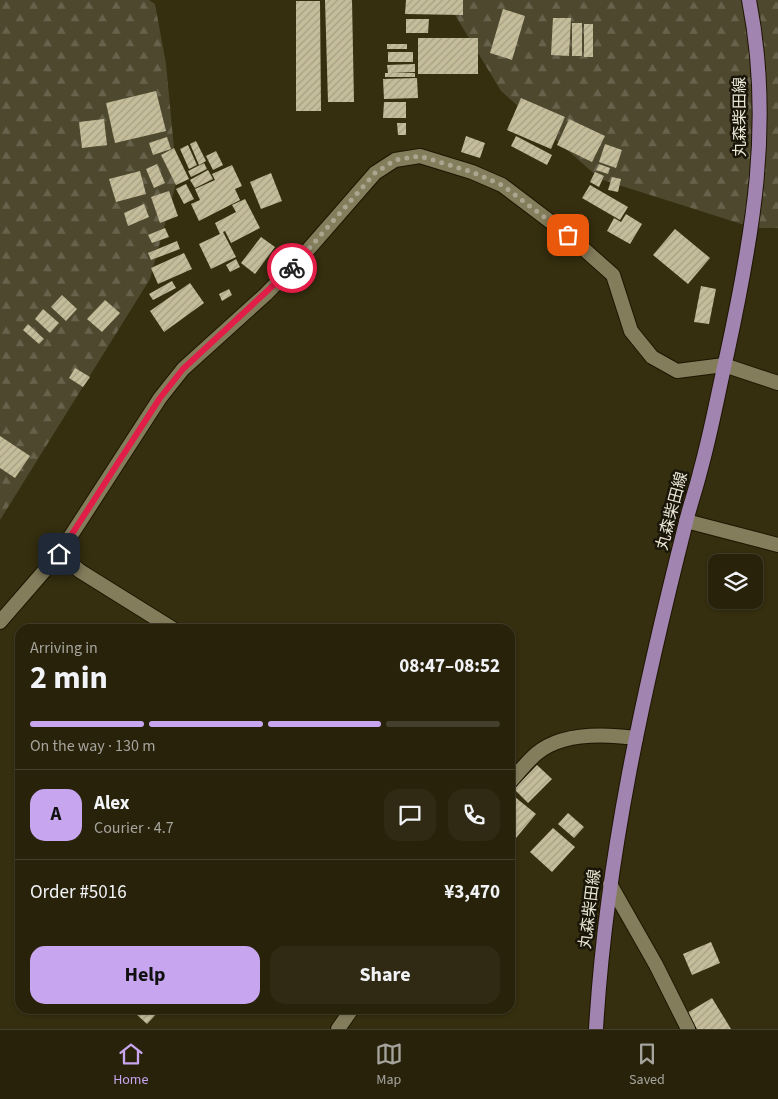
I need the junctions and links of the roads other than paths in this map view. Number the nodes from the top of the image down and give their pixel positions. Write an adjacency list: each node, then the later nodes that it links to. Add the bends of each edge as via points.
1 (749, 0): 2 (main road, 丸森柴田線, via 761,114 757,179 754,216)
2 (724, 364): 3 (street); 4 (main road, 丸森柴田線, via 701,470); 6 (street, via 677,371 652,357 631,331 613,275 568,235 502,185 420,156 395,160 375,173 266,294 183,369 160,398)
3 (778, 384)
4 (686, 521): 5 (street); 9 (main road, 丸森柴田線)
5 (778, 545)
6 (59, 554): 7 (street); 8 (street, via 80,571)
7 (0, 622)
8 (164, 624)
9 (636, 738): 10 (street, via 608,734 560,741 537,752); 11 (main road, 丸森柴田線)
10 (515, 776)
11 (610, 884): 14 (main road, 丸森柴田線); 15 (street)
12 (348, 1014): 13 (street)
13 (338, 1029)
14 (596, 1029)
15 (688, 1029)

